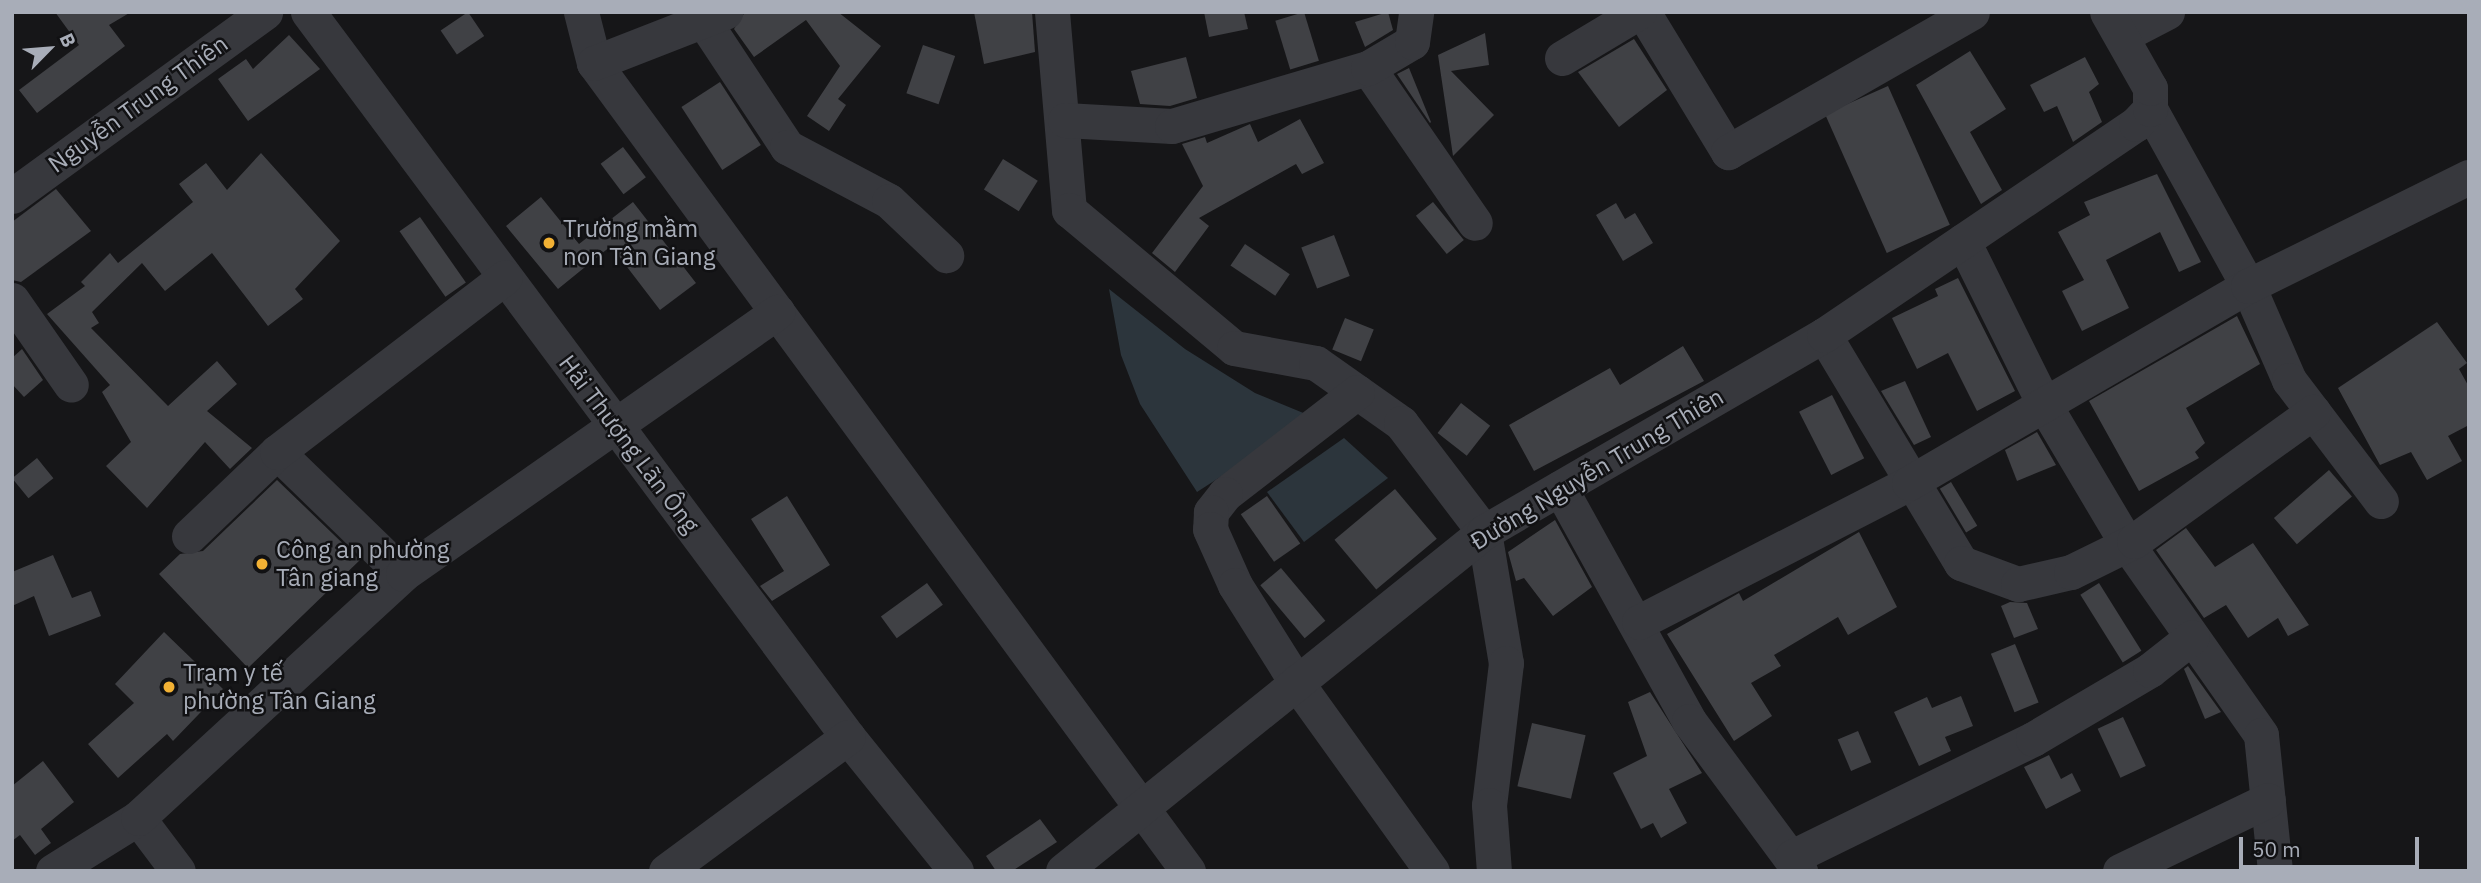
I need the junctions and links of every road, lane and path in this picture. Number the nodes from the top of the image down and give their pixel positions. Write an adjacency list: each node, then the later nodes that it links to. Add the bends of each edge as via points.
1 (265, 12): 17 (street, Nguyễn Trung Thiên)
2 (308, 12): 21 (street, Hải Thượng Lãn Ông)
3 (581, 12): 12 (street)
4 (1052, 12): 15 (street)
5 (1416, 12): 13 (street, via 1412,42)
6 (1641, 12): 7 (street, via 1728,152); 11 (street)
7 (1972, 12)
8 (2166, 12): 10 (street)
9 (712, 16): 12 (street); 20 (street, via 797,157 889,201)
10 (2114, 24): 14 (street)
11 (1562, 58)
12 (594, 63): 24 (street)
13 (1368, 68): 15 (street, via 1171,126); 18 (street)
14 (2151, 104): 19 (street, Đường Nguyễn Trung Thiên); 22 (street)
15 (1065, 120): 27 (street, via 1069,210 1234,348 1316,363)
16 (2469, 177): 22 (street)
17 (12, 196)
18 (1475, 223)
19 (1963, 241): 25 (street, Đường Nguyễn Trung Thiên); 28 (street)
20 (946, 255)
21 (505, 276): 30 (street, Hải Thượng Lãn Ông); 31 (street)
22 (2248, 286): 28 (street); 29 (street, via 2289,380)
23 (12, 300): 26 (street)
24 (777, 312): 30 (street); 44 (street)
25 (1824, 335): 32 (street); 33 (street, Đường Nguyễn Trung Thiên)
26 (71, 385)
27 (1357, 392): 35 (street, via 1401,422); 41 (street, via 1225,494 1209,519 1235,584)
28 (2045, 406): 32 (street); 37 (street)
29 (2313, 412): 34 (street); 37 (street)
30 (618, 429): 38 (street); 42 (street, Hải Thượng Lãn Ông)
31 (277, 452): 36 (street); 38 (street)
32 (1909, 483): 37 (street, via 1961,563 2018,584 2071,572); 39 (street)
33 (1560, 488): 35 (street, Đường Nguyễn Trung Thiên); 39 (street)
34 (2381, 501)
35 (1484, 532): 41 (street, Đường Nguyễn Trung Thiên); 54 (street, via 1506,663 1489,805)
36 (189, 536)
37 (2127, 544): 40 (street)
38 (403, 574): 45 (street)
39 (1639, 622): 46 (street, via 1689,721)
40 (2192, 637): 43 (street, via 2261,735); 46 (street, via 2150,670 2033,739)
41 (1296, 682): 44 (street, Đường Nguyễn Trung Thiên); 53 (street)
42 (848, 737): 49 (street); 50 (street, Hải Thượng Lãn Ông)
43 (2268, 800): 55 (street); 56 (street)
44 (1142, 808): 51 (street, Đường Nguyễn Trung Thiên); 52 (street)
45 (138, 818): 47 (street); 48 (street)
46 (1796, 864)
47 (53, 871)
48 (178, 871)
49 (666, 871)
50 (956, 871)
51 (1063, 871)
52 (1188, 871)
53 (1432, 871)
54 (1494, 871)
55 (2120, 871)
56 (2275, 871)

